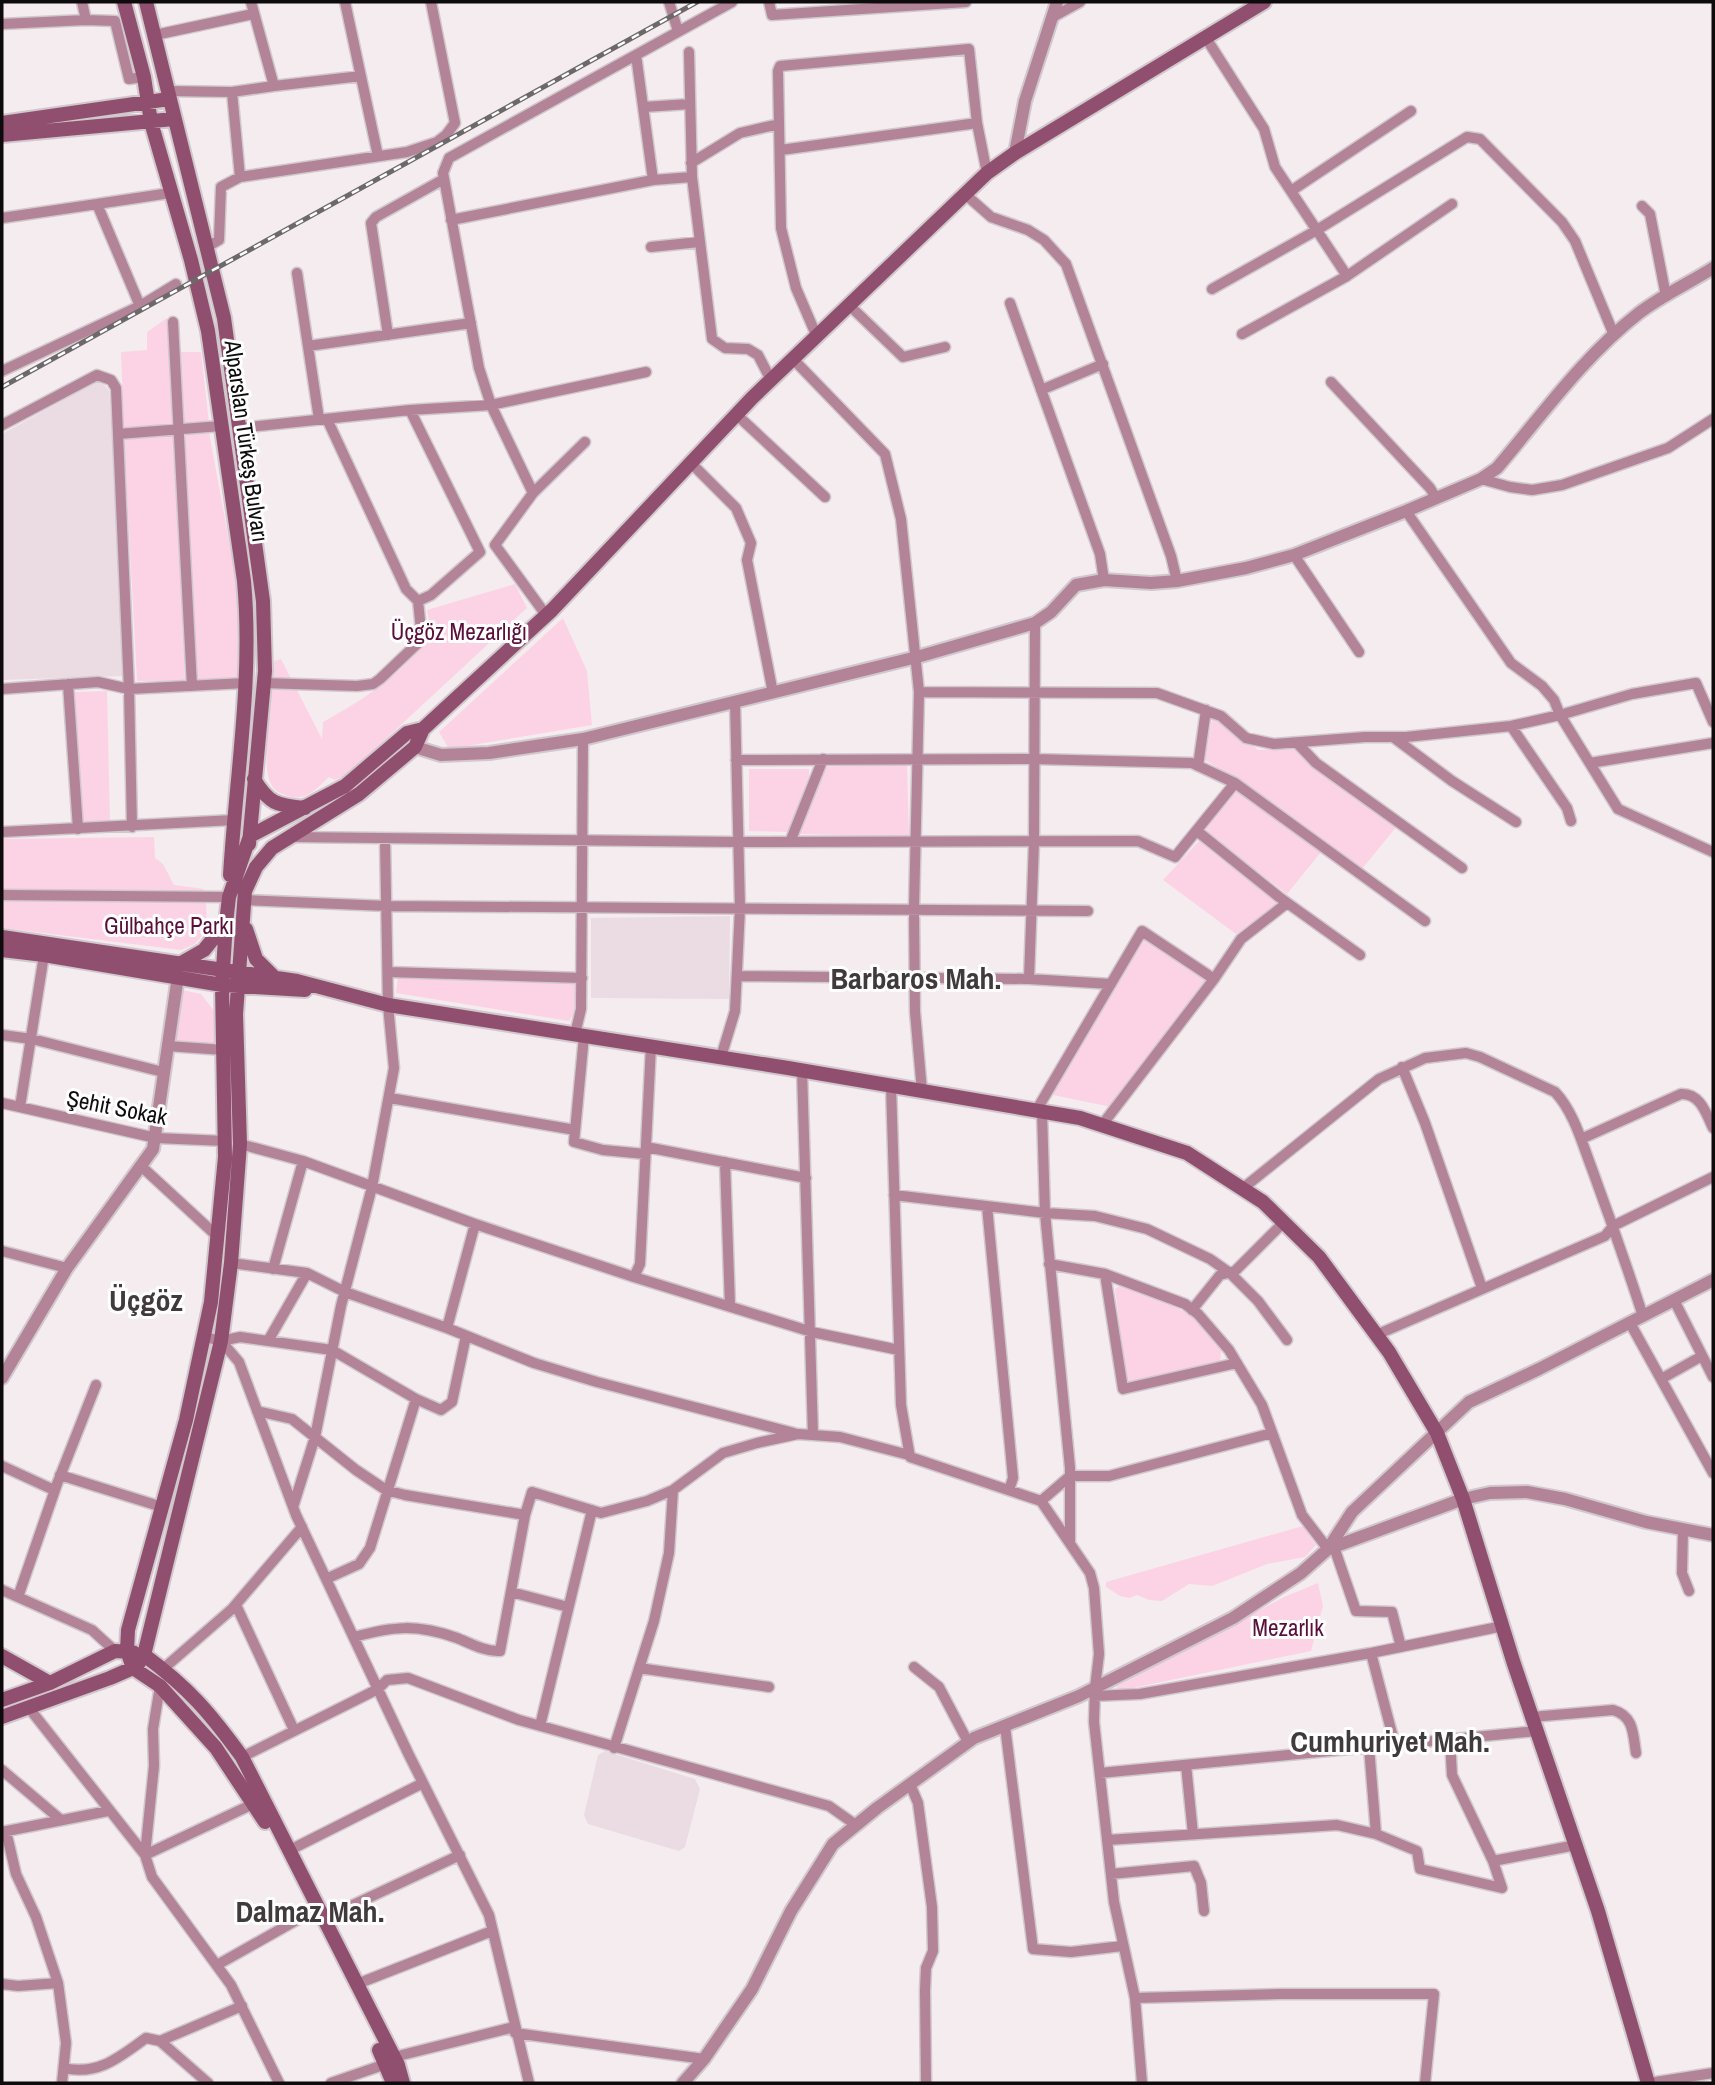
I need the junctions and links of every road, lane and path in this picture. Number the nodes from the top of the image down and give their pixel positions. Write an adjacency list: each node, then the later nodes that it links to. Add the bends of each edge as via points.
1 (82, 2): 16 (street)
2 (124, 2): 24 (main road, Alparslan Türkeş Bulvarı)
3 (146, 2): 19 (main road, Alparslan Türkeş Bulvarı)
4 (251, 2): 14 (street)
5 (345, 2): 23 (street)
6 (431, 2): 40 (street, via 455,123 436,142)
7 (669, 2): 18 (street)
8 (732, 2): 18 (street)
9 (769, 2): 10 (street, via 772,15)
10 (966, 2)
11 (1057, 2): 15 (street)
12 (1080, 2): 15 (street)
13 (1264, 2): 20 (main road)
14 (253, 14): 19 (street); 25 (street)
15 (1053, 18): 39 (street, via 1026,101)
16 (86, 20): 17 (street); 24 (street, via 116,21 129,79)
17 (2, 24)
18 (678, 31): 22 (street)
19 (155, 35): 27 (main road, Alparslan Türkeş Bulvarı)
20 (1206, 38): 39 (main road); 47 (street, via 1264,129 1275,167)
21 (689, 52): 29 (street)
22 (636, 55): 30 (street); 45 (street, via 449,158)
23 (361, 76): 25 (street); 40 (street)
24 (144, 77): 28 (main road, Alparslan Türkeş Bulvarı)
25 (274, 86): 26 (street)
26 (232, 92): 27 (street); 43 (street)
27 (168, 95): 28 (main road); 32 (main road, Alparslan Türkeş Bulvarı)
28 (147, 103): 33 (main road, Alparslan Türkeş Bulvarı); 35 (main road)
29 (690, 104): 30 (street); 41 (street)
30 (644, 107): 46 (street)
31 (1412, 111): 47 (street)
32 (174, 119): 33 (main road); 57 (main road, Alparslan Türkeş Bulvarı)
33 (150, 122): 37 (main road); 48 (main road, Alparslan Türkeş Bulvarı)
34 (977, 122): 36 (street, via 969,49 780,66); 38 (street); 42 (street)
35 (2, 123)
36 (779, 124): 38 (street); 41 (street, via 740,133)
37 (2, 135)
38 (781, 150): 73 (street, via 781,228 796,288)
39 (1015, 153): 42 (main road)
40 (378, 156): 43 (street)
41 (691, 163): 44 (street)
42 (987, 173): 49 (main road)
43 (240, 177): 57 (street, via 221,187 219,240)
44 (692, 177): 46 (street); 56 (street)
45 (444, 179): 54 (street); 71 (street, via 372,223)
46 (653, 180): 54 (street)
47 (1291, 191): 55 (street)
48 (170, 194): 50 (street); 89 (main road, Alparslan Türkeş Bulvarı, via 208,331)
49 (965, 194): 66 (main road); 77 (street, via 991,217 1044,240 1066,264)
50 (97, 204): 53 (street); 67 (street)
51 (1452, 204): 61 (street)
52 (1642, 206): 64 (street, via 1650,214)
53 (2, 218)
54 (451, 220): 69 (street)
55 (1317, 230): 61 (street); 63 (street); 72 (street, via 1467,137 1480,139 1575,241)
56 (699, 242): 58 (street); 80 (street, via 712,338 726,348 748,349 758,355)
57 (207, 247): 90 (main road, Alparslan Türkeş Bulvarı, via 224,318)
58 (650, 247)
59 (1713, 268): 64 (street)
60 (297, 273): 74 (street)
61 (1347, 276): 70 (street)
62 (176, 284): 67 (street)
63 (1212, 289)
64 (1666, 296): 72 (street)
65 (1010, 303): 82 (street)
66 (849, 305): 73 (main road); 75 (street, via 903,357)
67 (140, 306): 78 (street)
68 (173, 322): 91 (street)
69 (471, 323): 71 (street); 83 (street)
70 (1242, 334)
71 (388, 335): 74 (street)
72 (1614, 335): 95 (street, via 1497,468)
73 (817, 337): 76 (main road)
74 (308, 346): 86 (street)
75 (945, 347)
76 (793, 359): 80 (main road); 109 (street, via 885,454 901,519)
77 (1103, 364): 82 (street); 104 (street)
78 (2, 371)
79 (646, 372): 83 (street)
80 (771, 380): 85 (main road)
81 (1331, 382): 98 (street)
82 (1041, 390): 103 (street, via 1100,554)
83 (491, 405): 84 (street); 96 (street)
84 (410, 410): 86 (street); 101 (street)
85 (737, 415): 94 (main road); 97 (street)
86 (323, 419): 90 (street); 105 (street, via 406,589)
87 (1713, 419): 95 (street, via 1668,448 1562,485 1532,490)
88 (2, 425): 92 (street, via 97,375 111,380 116,388)
89 (221, 426): 91 (street); 110 (main road, Alparslan Türkeş Bulvarı, via 245,592)
90 (240, 428): 112 (main road, Alparslan Türkeş Bulvarı, via 263,601)
91 (178, 429): 92 (street); 113 (street)
92 (118, 434): 115 (street)
93 (585, 443): 96 (street)
94 (692, 464): 106 (main road); 118 (street, via 736,508 751,543 747,560)
95 (1481, 479): 98 (street)
96 (533, 493): 100 (street)
97 (825, 497)
98 (1436, 498): 99 (street)
99 (1406, 511): 102 (street); 121 (street, via 1511,663 1542,686)
100 (495, 545): 101 (street); 106 (street)
101 (480, 552): 105 (street, via 430,596)
102 (1294, 555): 104 (street); 108 (street)
103 (1104, 580): 104 (street); 107 (street, via 1076,585)
104 (1177, 581)
105 (418, 601): 112 (street, via 419,642 373,684)
106 (547, 615): 124 (main road)
107 (1035, 622): 109 (street); 117 (street)
108 (1359, 652)
109 (917, 657): 116 (street); 118 (street)
110 (247, 683): 113 (street); 139 (main road, Alparslan Türkeş Bulvarı)
111 (68, 684): 114 (street); 115 (street, via 98,682); 143 (street)
112 (263, 684): 136 (main road, Alparslan Türkeş Bulvarı)
113 (192, 686): 115 (street)
114 (2, 689)
115 (129, 689): 142 (street)
116 (919, 692): 117 (street); 130 (street)
117 (1034, 693): 120 (street, via 1157,693); 132 (street)
118 (773, 694): 119 (street)
119 (735, 702): 126 (street); 133 (street)
120 (1206, 710): 127 (street, via 1221,716 1245,738); 135 (street)
121 (1560, 715): 122 (street, via 1632,694 1696,683); 123 (street); 134 (street)
122 (1713, 723)
123 (1511, 726): 125 (street); 140 (street, via 1567,808)
124 (423, 729): 129 (main road); 138 (main road, via 407,733 345,786)
125 (1393, 737): 127 (street); 141 (street)
126 (583, 739): 129 (street, via 489,753 441,755); 149 (street)
127 (1297, 743): 155 (street, via 1316,764)
128 (1713, 743): 134 (street)
129 (415, 747): 147 (main road, via 359,794)
130 (916, 758): 131 (street); 132 (street); 152 (street)
131 (823, 759): 133 (street); 151 (street)
132 (1033, 759): 135 (street); 153 (street)
133 (736, 760): 150 (street)
134 (1590, 763): 154 (street, via 1618,809)
135 (1198, 766): 137 (street)
136 (254, 779): 138 (main road, via 273,803); 146 (main road, Alparslan Türkeş Bulvarı)
137 (1235, 783): 144 (street); 167 (street)
138 (306, 808): 146 (main road)
139 (234, 820): 142 (street); 158 (main road, Alparslan Türkeş Bulvarı)
140 (1571, 821)
141 (1516, 822)
142 (132, 827): 143 (street)
143 (78, 829): 145 (street)
144 (1197, 831): 153 (street, via 1175,857 1138,841); 159 (street)
145 (2, 832)
146 (250, 836): 157 (main road, Alparslan Türkeş Bulvarı); 158 (main road)
147 (291, 837): 148 (street); 157 (main road, via 272,848 256,867)
148 (385, 839): 149 (street); 160 (street)
149 (583, 839): 150 (street); 161 (street)
150 (738, 842): 151 (street); 162 (street)
151 (790, 842): 152 (street)
152 (917, 842): 153 (street); 163 (street)
153 (1034, 842): 164 (street)
154 (1713, 852)
155 (1462, 868)
156 (2, 895): 158 (street)
157 (245, 896): 160 (street); 166 (main road, Alparslan Türkeş Bulvarı)
158 (229, 897): 168 (main road)
159 (1287, 903): 172 (street); 181 (street, via 1241,939)
160 (387, 906): 161 (street); 174 (street)
161 (582, 908): 162 (street); 177 (street)
162 (740, 908): 163 (street); 175 (street)
163 (914, 909): 164 (street); 178 (street)
164 (1032, 910): 165 (street); 180 (street)
165 (1088, 911)
166 (243, 918): 176 (main road, Alparslan Türkeş Bulvarı); 182 (main road, via 256,959)
167 (1425, 921)
168 (226, 923): 173 (main road, via 204,950); 176 (main road)
169 (2, 937): 173 (main road)
170 (2, 950): 171 (main road)
171 (44, 955): 173 (main road); 188 (street)
172 (1360, 955)
173 (180, 969): 176 (main road); 179 (main road); 189 (street)
174 (388, 972): 177 (street); 184 (street)
175 (737, 976): 178 (street); 192 (street, via 735,1011)
176 (230, 978): 179 (main road); 182 (main road); 185 (main road)
177 (582, 978): 187 (street)
178 (915, 978): 180 (street); 197 (street)
179 (193, 979): 185 (main road)
180 (1029, 979): 183 (street)
181 (1214, 979): 183 (street, via 1142,931); 202 (street)
182 (271, 983): 184 (main road, via 297,981); 185 (main road)
183 (1111, 984): 201 (street)
184 (388, 1005): 187 (main road); 198 (street, via 394,1069)
185 (230, 1012): 191 (main road); 207 (main road)
186 (2, 1035): 188 (street)
187 (579, 1035): 190 (main road); 204 (street)
188 (32, 1040): 195 (street); 200 (street)
189 (167, 1046): 191 (street); 195 (street)
190 (651, 1046): 192 (main road); 208 (street)
191 (224, 1050): 207 (main road)
192 (721, 1057): 194 (main road)
193 (1402, 1067): 206 (street, via 1450,1054 1480,1057 1555,1092); 215 (street, via 1379,1079); 233 (street)
194 (802, 1070): 196 (main road); 213 (street)
195 (163, 1072): 205 (street)
196 (891, 1086): 197 (main road); 216 (street)
197 (922, 1091): 201 (main road)
198 (390, 1097): 204 (street); 214 (street)
199 (2, 1103): 200 (street, Şehit Sokak)
200 (20, 1107): 205 (street, Şehit Sokak)
201 (1039, 1111): 202 (main road); 218 (street)
202 (1102, 1125): 215 (main road, via 1187,1153)
203 (1713, 1128): 206 (street, via 1697,1098 1689,1093)
204 (575, 1130): 208 (street, via 574,1142 603,1150)
205 (156, 1138): 207 (street, Şehit Sokak); 211 (street)
206 (1581, 1139): 221 (street)
207 (233, 1142): 209 (street, Şehit Sokak); 222 (main road); 224 (main road)
208 (646, 1150): 210 (street); 231 (street, via 640,1264)
209 (303, 1161): 214 (street, Şehit Sokak); 227 (street)
210 (725, 1162): 213 (street); 236 (street)
211 (141, 1166): 222 (street); 226 (street)
212 (1713, 1177): 221 (street)
213 (806, 1178): 241 (street)
214 (372, 1187): 220 (street, Şehit Sokak); 234 (street)
215 (1242, 1189): 219 (main road)
216 (894, 1195): 217 (street); 249 (street)
217 (987, 1206): 218 (street); 271 (street, via 1013,1478)
218 (1045, 1213): 225 (street); 230 (street, via 1095,1216 1147,1229)
219 (1284, 1222): 230 (street); 242 (main road, via 1319,1257)
220 (475, 1224): 231 (street, Şehit Sokak); 240 (street)
221 (1613, 1226): 233 (street, via 1605,1236); 238 (street)
222 (219, 1237): 244 (main road)
223 (2, 1251): 226 (street)
224 (231, 1263): 227 (street); 246 (main road)
225 (1049, 1264): 229 (street); 267 (street)
226 (67, 1268): 253 (street)
227 (273, 1269): 228 (street)
228 (307, 1273): 234 (street); 247 (street)
229 (1105, 1273): 237 (street); 251 (street, via 1123,1389)
230 (1230, 1273): 237 (street, via 1220,1275); 245 (street)
231 (634, 1277): 236 (street, Şehit Sokak)
232 (1713, 1280): 235 (street)
233 (1482, 1288): 242 (street)
234 (345, 1292): 240 (street); 248 (street)
235 (1674, 1300): 238 (street); 250 (street)
236 (730, 1306): 241 (street, Şehit Sokak)
237 (1192, 1310): 251 (street)
238 (1643, 1316): 239 (street)
239 (1630, 1323): 254 (street); 259 (street, via 1469,1402)
240 (447, 1328): 243 (street)
241 (811, 1332): 249 (street, Şehit Sokak); 261 (street)
242 (1376, 1335): 259 (main road)
243 (466, 1336): 256 (street, via 452,1402 440,1410); 260 (street, via 597,1382)
244 (205, 1337): 246 (street); 274 (main road)
245 (1287, 1340)
246 (221, 1341): 247 (street, via 240,1337); 257 (street, via 239,1363); 295 (main road)
247 (268, 1341): 248 (street)
248 (332, 1350): 256 (street); 262 (street)
249 (899, 1350): 263 (street)
250 (1702, 1356): 252 (street); 254 (street)
251 (1237, 1363): 258 (street, via 1262,1405)
252 (1713, 1377)
253 (2, 1378)
254 (1661, 1379): 265 (street)
255 (96, 1385): 266 (street)
256 (416, 1399): 269 (street)
257 (257, 1411): 262 (street, via 292,1419); 275 (street)
258 (1272, 1433): 267 (street, via 1109,1476); 282 (street, via 1302,1515)
259 (1437, 1433): 272 (main road); 282 (street, via 1352,1512)
260 (799, 1434): 261 (street); 270 (street, via 723,1453)
261 (813, 1435): 263 (street, via 840,1437)
262 (315, 1437): 269 (street); 275 (street)
263 (909, 1455): 271 (street)
264 (2, 1466): 268 (street)
265 (1713, 1473)
266 (60, 1475): 268 (street); 274 (street)
267 (1070, 1476): 273 (street); 281 (street)
268 (54, 1490): 287 (street)
269 (386, 1490): 277 (street); 283 (street, via 370,1548 359,1564)
270 (674, 1490): 276 (street, via 617,1510); 299 (street, via 669,1553)
271 (1009, 1490): 273 (street)
272 (1463, 1499): 279 (street, via 1527,1492); 282 (street); 290 (main road)
273 (1041, 1501): 281 (street)
274 (162, 1507): 293 (main road)
275 (293, 1507): 278 (street)
276 (592, 1510): 277 (street, via 532,1492); 289 (street)
277 (525, 1515): 286 (street)
278 (302, 1527): 283 (street); 288 (street)
279 (1683, 1530): 280 (street); 285 (street, via 1682,1573)
280 (1713, 1535)
281 (1070, 1542): 305 (street, via 1094,1588 1099,1654)
282 (1331, 1548): 292 (street, via 1356,1611 1392,1612); 305 (street, via 1233,1618)
283 (326, 1579): 291 (street)
284 (2, 1590): 287 (street)
285 (1689, 1591)
286 (512, 1592): 289 (street); 291 (street, via 499,1651 416,1628 385,1628)
287 (18, 1597): 293 (street, via 92,1630)
288 (236, 1605): 300 (street); 312 (street)
289 (568, 1607): 310 (street)
290 (1503, 1626): 292 (street); 309 (main road)
291 (354, 1637): 304 (street)
292 (1401, 1647): 294 (street)
293 (121, 1651): 295 (main road); 298 (main road); 301 (main road)
294 (1371, 1653): 305 (street, via 1140,1694); 315 (street)
295 (144, 1655): 298 (main road); 300 (main road)
296 (2, 1656): 301 (main road)
297 (914, 1667): 314 (street, via 939,1687)
298 (133, 1668): 302 (main road); 307 (main road)
299 (639, 1668): 303 (street); 317 (street)
300 (163, 1669): 319 (main road, via 201,1703)
301 (50, 1682): 306 (main road)
302 (160, 1686): 325 (main road, via 216,1748); 335 (street)
303 (769, 1687)
304 (378, 1689): 310 (street, via 387,1679 408,1678); 312 (street); 323 (street)
305 (1095, 1692): 311 (street); 322 (street)
306 (2, 1700)
307 (29, 1707): 308 (main road); 326 (street)
308 (2, 1717)
309 (1535, 1724): 313 (street); 318 (street, via 1613,1710 1630,1721); 333 (main road)
310 (540, 1726): 317 (street)
311 (1005, 1726): 314 (street); 342 (street, via 1032,1949 1071,1952)
312 (294, 1730): 319 (street)
313 (1450, 1739): 315 (street); 337 (street, via 1452,1775)
314 (968, 1742): 324 (street)
315 (1395, 1745): 316 (street)
316 (1369, 1747): 320 (street); 331 (street)
317 (614, 1748): 328 (street, via 829,1806)
318 (1636, 1753)
319 (242, 1757): 334 (main road)
320 (1186, 1765): 322 (street); 330 (street)
321 (2, 1770): 327 (street)
322 (1100, 1773): 332 (street)
323 (424, 1783): 334 (street); 336 (street)
324 (910, 1784): 328 (street); 363 (street, via 918,1803 932,1907 933,1951 925,1990)
325 (253, 1804): 335 (street); 340 (main road)
326 (108, 1811): 327 (street); 335 (street)
327 (61, 1820): 329 (street)
328 (856, 1825): 351 (street, via 833,1844 791,1911 751,1989)
329 (4, 1831): 345 (street)
330 (1193, 1834): 331 (street, via 1337,1825); 332 (street)
331 (1376, 1834): 337 (street, via 1417,1852 1420,1869 1502,1888)
332 (1107, 1840): 338 (street)
333 (1576, 1845): 337 (street); 366 (main road)
334 (288, 1850): 340 (main road)
335 (145, 1855): 343 (street, via 152,1877)
336 (460, 1855): 340 (street); 341 (street)
337 (1493, 1861)
338 (1111, 1874): 339 (street, via 1194,1866); 342 (street)
339 (1204, 1911)
340 (317, 1915): 343 (street); 346 (main road); 352 (main road)
341 (492, 1931): 346 (street); 349 (street)
342 (1122, 1946): 347 (street)
343 (217, 1965): 348 (street)
344 (2, 1983): 345 (street)
345 (58, 1983): 353 (street, via 66,2043)
346 (357, 1984): 352 (main road)
347 (1135, 1998): 364 (street); 365 (street, via 1434,1994)
348 (242, 2006): 350 (street); 357 (street)
349 (514, 2030): 351 (street); 352 (street); 361 (street)
350 (160, 2041): 353 (street, via 146,2038 114,2061 80,2071); 356 (street)
351 (704, 2059): 362 (street)
352 (390, 2060): 358 (street); 359 (main road); 360 (main road)
353 (64, 2068): 355 (street)
354 (1713, 2073): 366 (street)
355 (62, 2083)
356 (208, 2083)
357 (279, 2083)
358 (331, 2083)
359 (393, 2083)
360 (403, 2083)
361 (529, 2083)
362 (683, 2083)
363 (926, 2083)
364 (1142, 2083)
365 (1425, 2083)
366 (1648, 2083)

